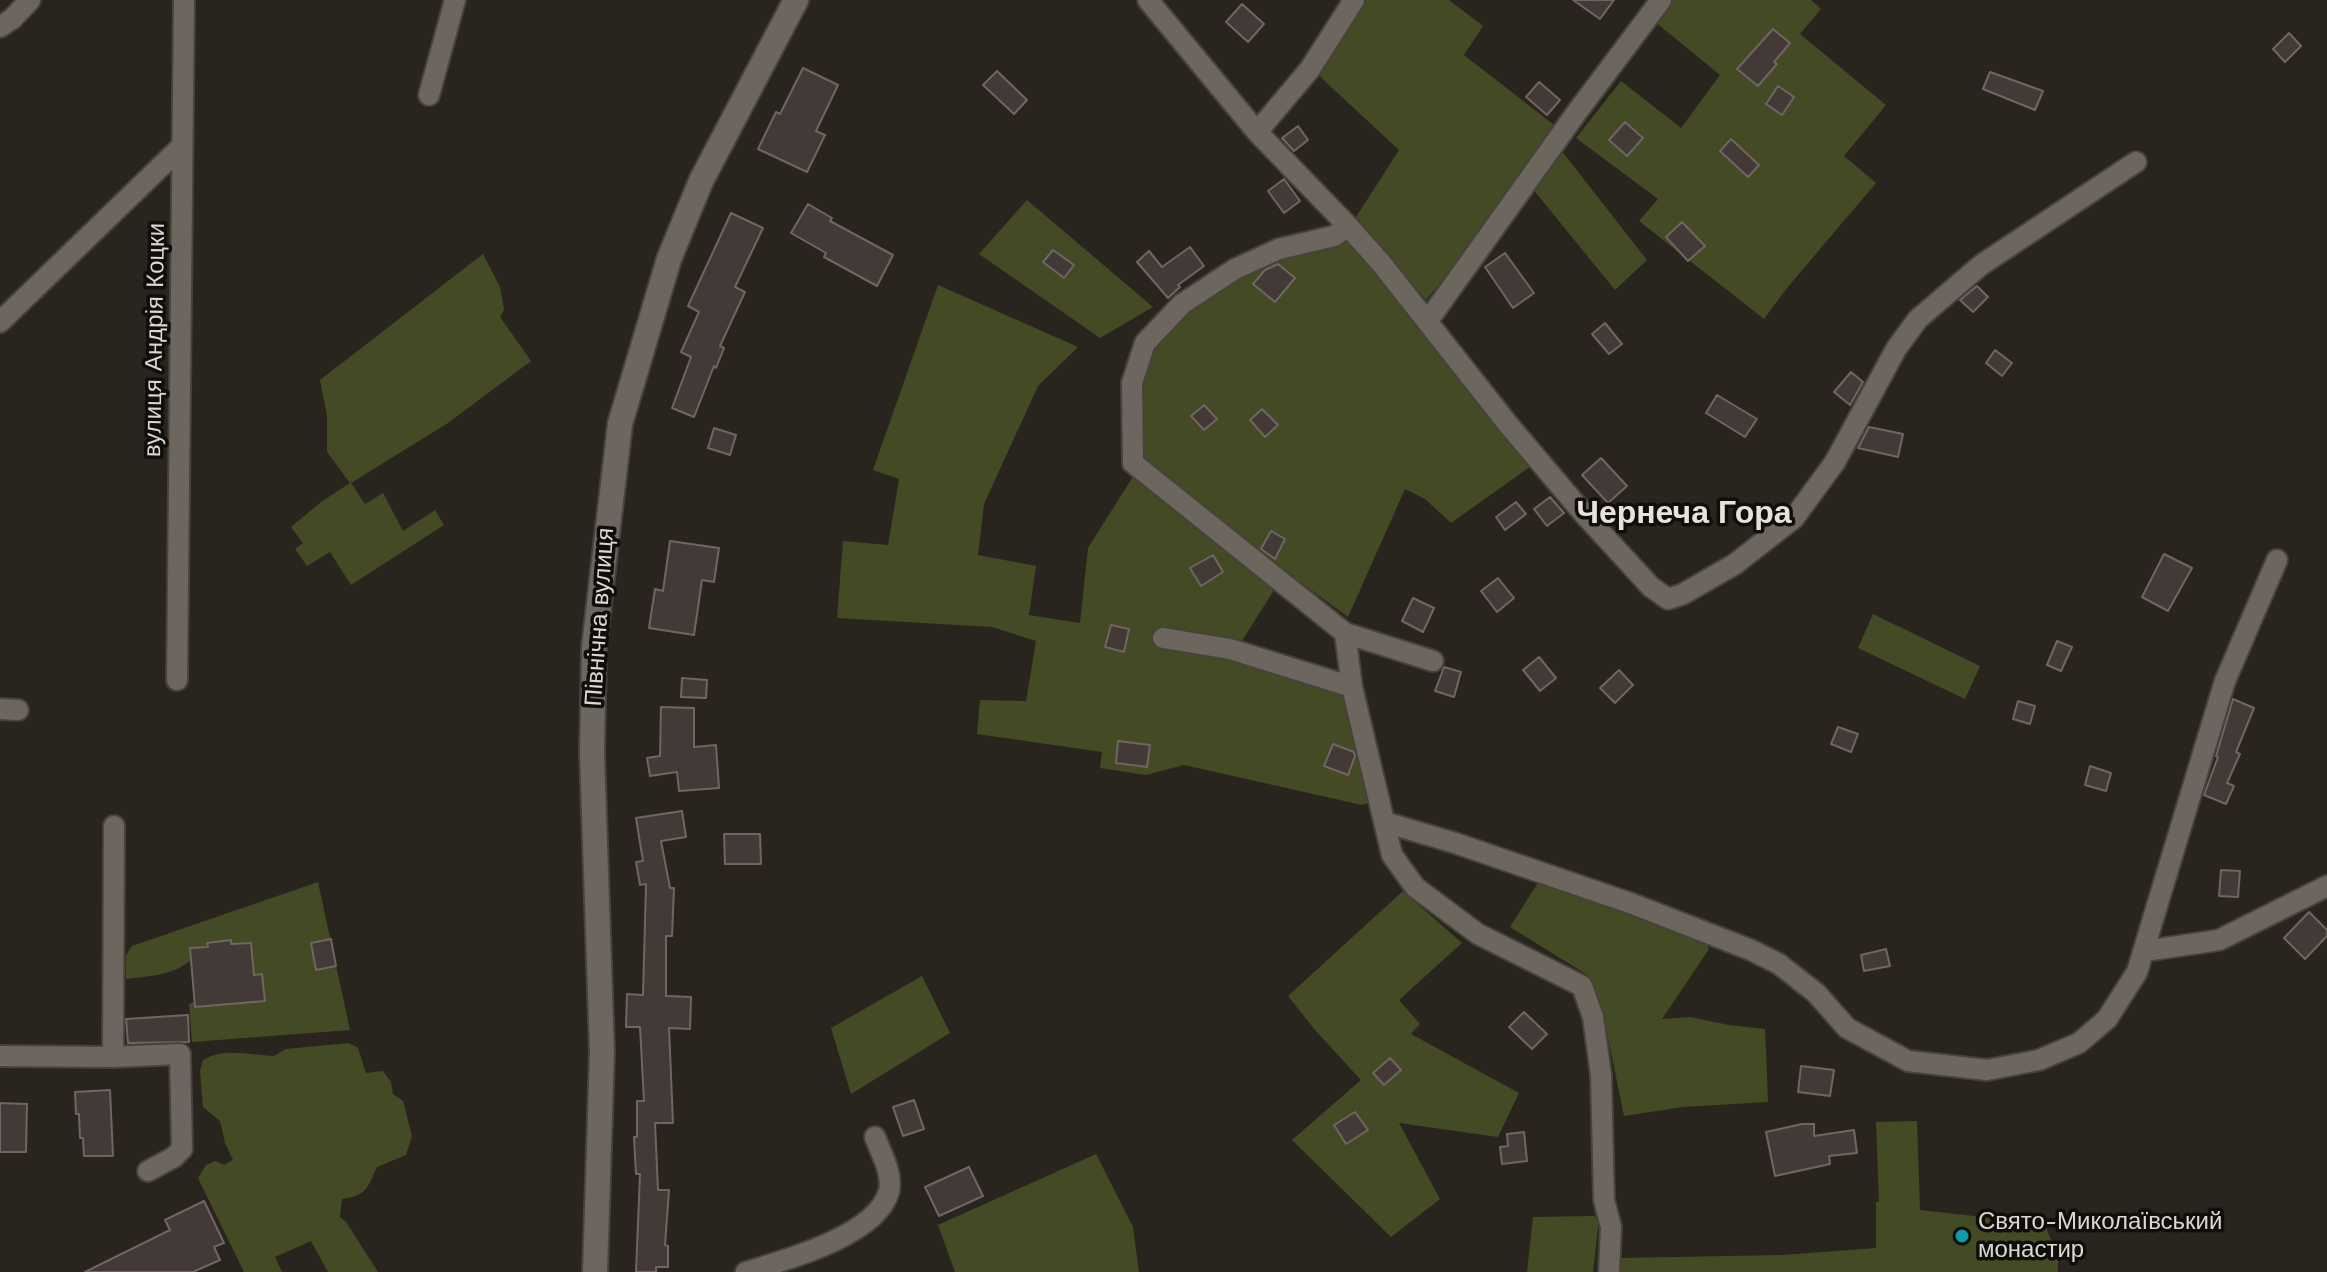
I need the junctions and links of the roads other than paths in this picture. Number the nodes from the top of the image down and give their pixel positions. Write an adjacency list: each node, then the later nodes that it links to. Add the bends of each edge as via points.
1 (30, 0): 8 (street)
2 (184, 0): 11 (street, вулиця Андрія Коцки)
3 (455, 0): 9 (street)
4 (796, 0): 30 (street, Північна вулиця, via 701,181 669,259 620,424 594,647 592,753 602,1052)
5 (1148, 0): 10 (street)
6 (1354, 0): 10 (street, via 1310,69)
7 (1661, 0): 15 (street)
8 (0, 27)
9 (429, 95)
10 (1257, 132): 13 (street)
11 (182, 146): 14 (street); 20 (street, вулиця Андрія Коцки)
12 (2136, 162): 15 (street, via 1981,265 1918,319 1835,462 1794,518 1735,564 1668,599 1584,514)
13 (1348, 226): 15 (street); 17 (street, via 1334,236 1279,249 1235,269 1182,304 1145,343 1132,383 1133,463)
14 (0, 322)
15 (1427, 322)
16 (2277, 560): 25 (street, via 2225,681)
17 (1345, 633): 19 (street); 21 (street)
18 (1163, 638): 21 (street, via 1230,649)
19 (1433, 661)
20 (177, 680)
21 (1352, 687): 22 (street)
22 (1384, 822): 25 (street, via 1630,903 1751,950 1816,993 1847,1028 1908,1061 1987,1070 2039,1060 2079,1043 2107,1019); 32 (street, via 1392,855 1415,887 1478,934 1582,986 1593,1017 1601,1075)
23 (114, 826): 27 (street)
24 (2327, 886): 25 (street, via 2219,940)
25 (2145, 951)
26 (0, 1056): 27 (street)
27 (113, 1057): 29 (street, via 180,1054 182,1149)
28 (875, 1137): 31 (street, via 890,1189 872,1219 845,1236)
29 (148, 1171)
30 (595, 1272)
31 (746, 1272)
32 (1609, 1272)

